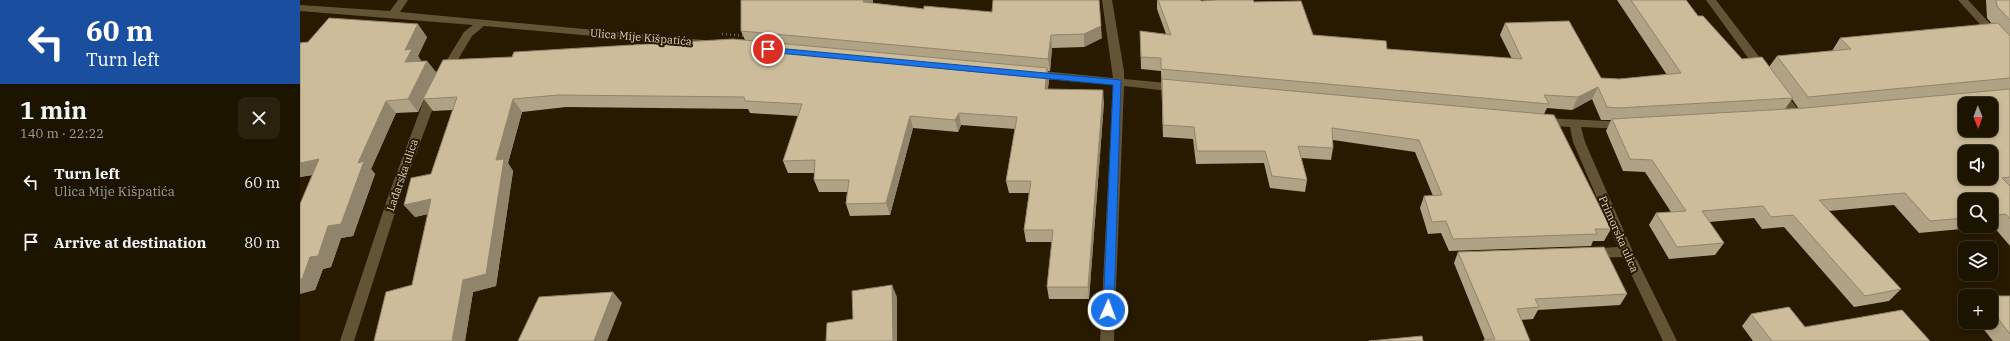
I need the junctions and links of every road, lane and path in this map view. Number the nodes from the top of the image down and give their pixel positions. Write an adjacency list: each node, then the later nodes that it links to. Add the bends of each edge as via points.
1 (403, 0): 6 (street)
2 (1107, 0): 11 (street, via 1119,71)
3 (1711, 0): 13 (street, via 1772,82 1800,114)
4 (1963, 0): 9 (street)
5 (300, 8): 6 (street, Ulica Mije Kišpatića)
6 (393, 14): 7 (street, Ulica Mije Kišpatića)
7 (482, 22): 8 (street, Ulica Mije Kišpatića); 19 (street, Lađarska ulica, via 468,34 432,93 395,194)
8 (712, 44)
9 (2010, 51)
10 (1022, 73): 11 (street)
11 (1118, 82): 12 (street); 20 (street)
12 (1188, 89)
13 (1781, 116)
14 (1535, 122): 15 (street)
15 (1575, 124): 16 (street); 17 (street, Primorska ulica, via 1579,142)
16 (1635, 125)
17 (1627, 252): 18 (street); 21 (street, Primorska ulica)
18 (1579, 254)
19 (347, 341)
20 (1107, 341)
21 (1670, 341)

